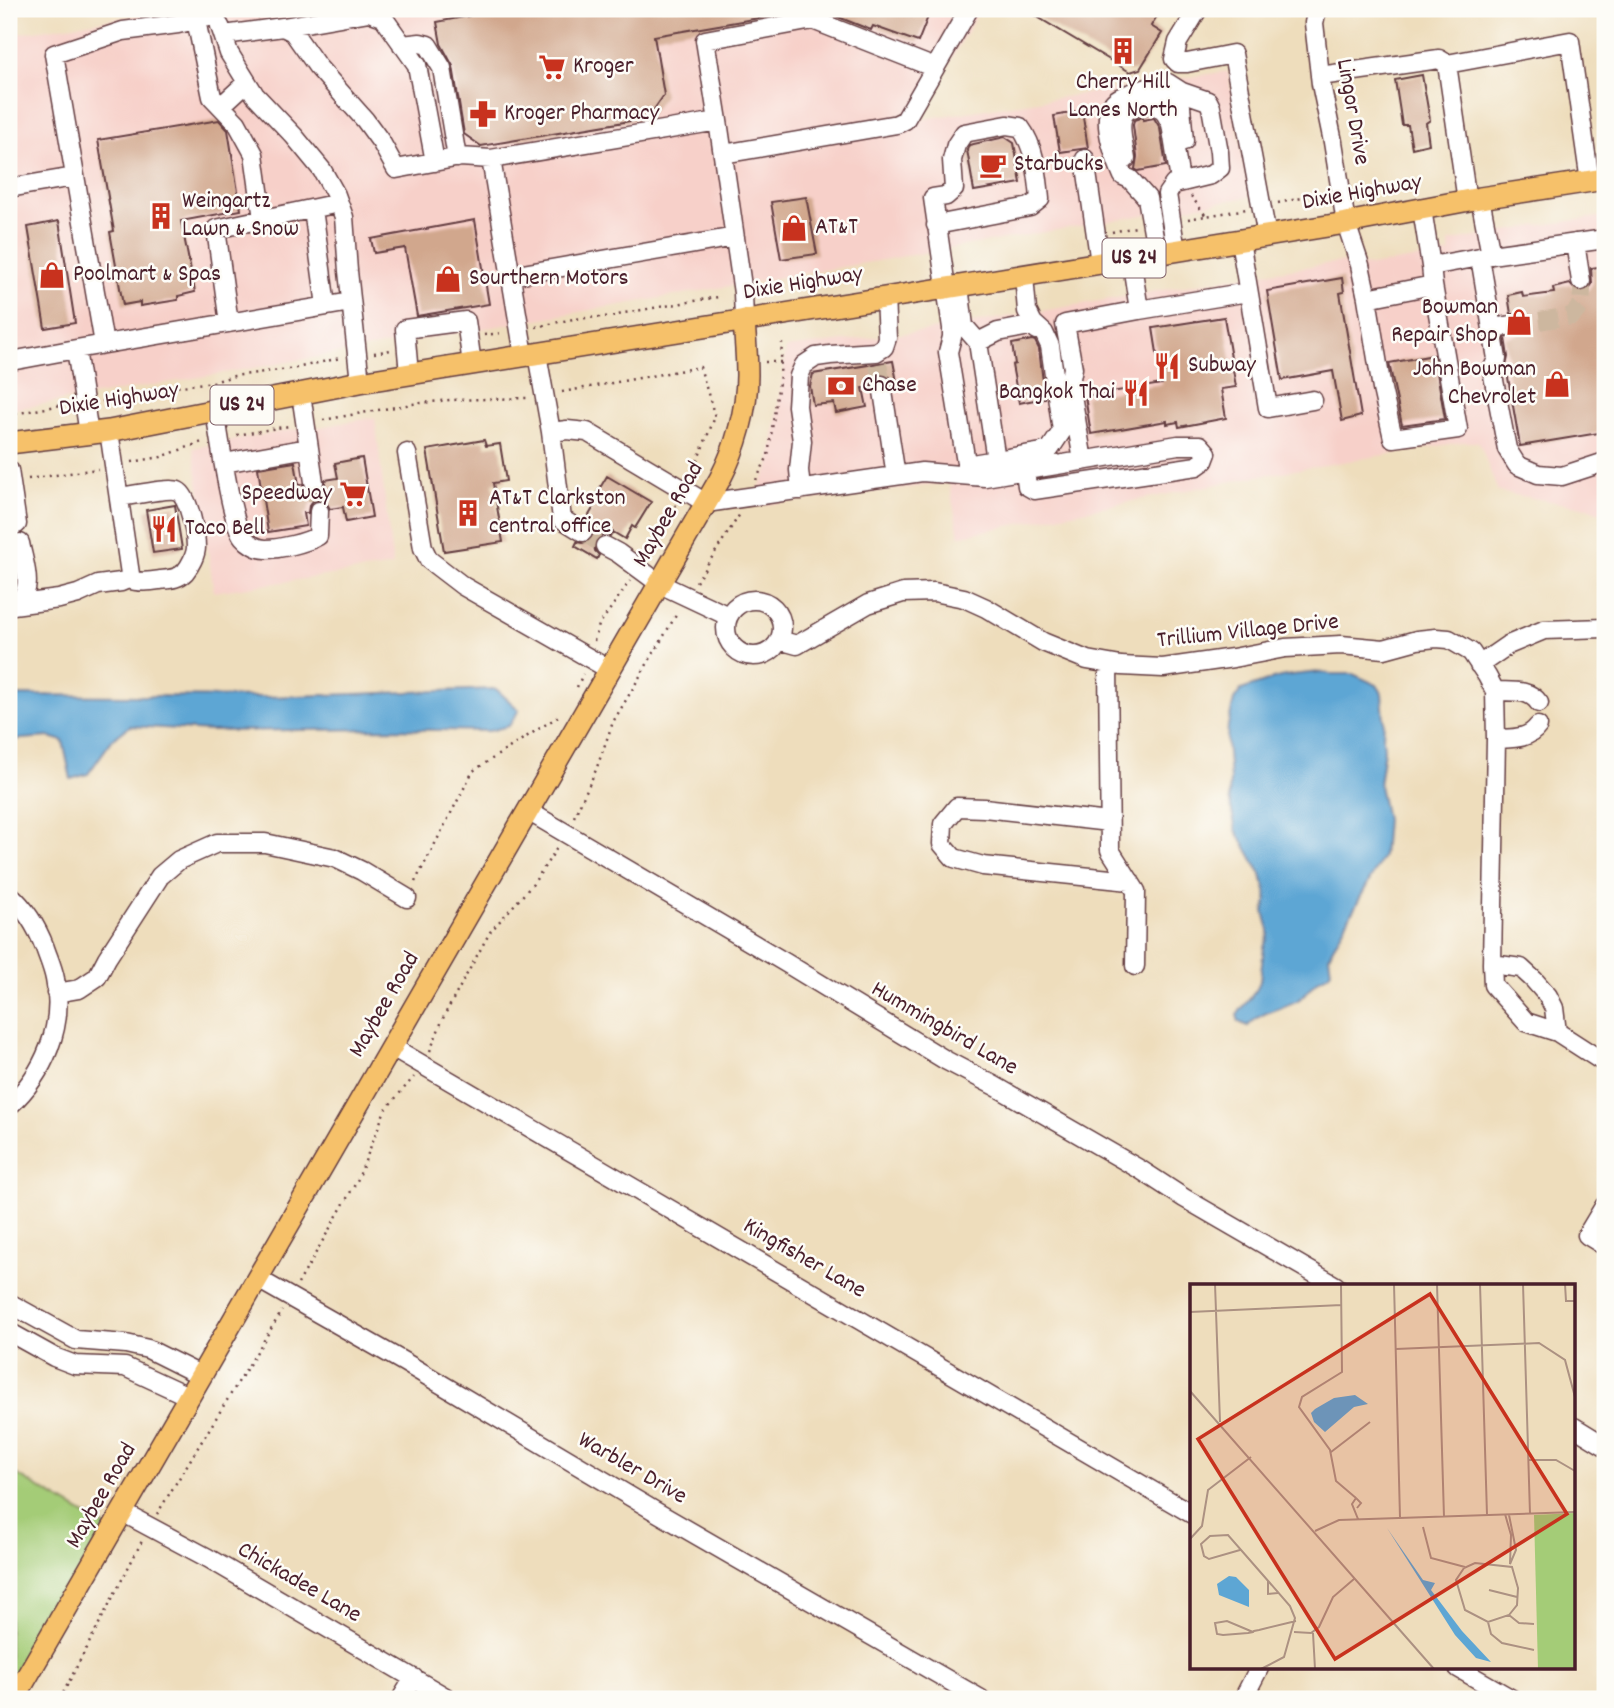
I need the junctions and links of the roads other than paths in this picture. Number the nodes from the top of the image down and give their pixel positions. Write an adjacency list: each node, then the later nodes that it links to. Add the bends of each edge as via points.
1 (969, 9): 11 (street)
2 (1198, 9): 33 (street, via 1178,42 1174,59 1187,64 1233,54)
3 (1317, 9): 12 (street, Lingor Drive, via 1314,23)
4 (371, 10): 7 (street); 9 (street, via 383,17)
5 (218, 12): 6 (street); 8 (street)
6 (196, 20): 14 (street, via 212,97); 21 (street, via 124,31 54,54)
7 (282, 27): 8 (street); 20 (street, via 293,32 365,120 396,169)
8 (224, 35): 13 (street)
9 (402, 45): 17 (street, via 428,45 442,68); 20 (street, via 417,65)
10 (1447, 64): 12 (street, via 1439,60); 22 (street, via 1570,41); 26 (street)
11 (935, 68): 15 (street, via 813,20 705,40); 16 (street, via 905,120 897,124)
12 (1320, 76): 31 (street, Lingor Drive)
13 (247, 82): 14 (street); 27 (street, via 321,170)
14 (221, 106): 30 (street, via 237,123 254,154)
15 (718, 121): 16 (street); 18 (street)
16 (723, 154): 34 (street)
17 (457, 158): 18 (street); 20 (street)
18 (491, 159): 43 (street)
19 (1086, 159): 41 (street)
20 (435, 162)
21 (74, 177): 25 (street); 60 (street)
22 (1598, 181): 26 (main road, Dixie Highway / US 24)
23 (1135, 184): 24 (street); 24 (street, via 1121,119 1124,113 1153,102 1171,124); 24 (street, via 1123,176 1118,165 1109,111 1118,98 1168,83 1208,101 1219,152 1220,168); 38 (street, via 1147,198 1152,225)
24 (1183, 184): 38 (street, via 1167,194 1171,222)
25 (9, 188)
26 (1474, 199): 29 (main road, Dixie Highway / US 24); 39 (street)
27 (340, 203): 28 (street); 51 (street)
28 (313, 209): 30 (street); 52 (street)
29 (1422, 209): 31 (main road, Dixie Highway / US 24); 42 (street)
30 (263, 219): 55 (street, via 216,229)
31 (1346, 223): 33 (main road, Dixie Highway / US 24); 50 (street, Lingor Drive)
32 (936, 225): 32 (street, via 1030,207 1040,199 1028,138 1020,127 964,133 951,160 954,189 933,198); 47 (street)
33 (1267, 236): 36 (main road, Dixie Highway / US 24)
34 (735, 237): 43 (street); 54 (street)
35 (1605, 239): 37 (street)
36 (1240, 240): 38 (main road, Dixie Highway / US 24); 48 (street)
37 (1575, 243): 39 (street); 45 (street)
38 (1166, 252): 40 (main road, Dixie Highway / US 24)
39 (1486, 256): 42 (street); 58 (street)
40 (1131, 258): 41 (main road, Dixie Highway / US 24); 53 (street)
41 (1100, 263): 44 (main road, Dixie Highway / US 24)
42 (1431, 266): 46 (street)
43 (511, 276): 62 (street, via 520,329)
44 (1024, 276): 47 (main road, Dixie Highway / US 24); 56 (street)
45 (1581, 281)
46 (1433, 285): 50 (street); 50 (street, Lingor Drive, via 1458,429 1393,438)
47 (952, 288): 49 (main road, Dixie Highway / US 24); 59 (street, via 964,326); 80 (street, via 948,352)
48 (1248, 292): 53 (street); 69 (street, via 1268,408)
49 (885, 298): 54 (main road, Dixie Highway / US 24); 85 (street, via 887,338 877,358 816,357 804,365 799,376)
50 (1367, 298)
51 (351, 302): 52 (street); 66 (street)
52 (326, 306): 55 (street)
53 (1139, 310): 77 (street, via 1065,324)
54 (744, 320): 62 (main road, Dixie Highway / US 24); 87 (main road, Maybee Road, via 744,407 730,458)
55 (229, 323): 60 (street)
56 (1032, 323): 59 (street); 76 (street, via 1050,346 1062,431 1050,449)
57 (1513, 325): 58 (street)
58 (1492, 328): 78 (street, via 1497,359 1492,370 1507,449 1517,465 1538,474 1562,476)
59 (978, 342): 76 (street)
60 (104, 344): 61 (street)
61 (76, 349): 63 (street); 71 (street, via 85,402)
62 (531, 354): 64 (main road, Dixie Highway / US 24); 72 (street)
63 (11, 361)
64 (472, 364): 65 (main road, Dixie Highway / US 24); 65 (street, via 466,321 405,329)
65 (409, 374): 66 (main road, Dixie Highway / US 24)
66 (360, 382): 68 (main road, Dixie Highway / US 24)
67 (882, 385): 83 (street)
68 (300, 394): 70 (main road, Dixie Highway / US 24); 74 (street)
69 (1313, 400)
70 (215, 411): 71 (main road, Dixie Highway / US 24); 79 (street)
71 (99, 432): 73 (main road, Dixie Highway / US 24); 86 (street, via 114,466)
72 (551, 432): 87 (street, via 587,432); 90 (street, via 562,519)
73 (9, 443)
74 (308, 448): 79 (street); 84 (street)
75 (407, 453): 101 (street, via 429,560 463,586)
76 (996, 460): 80 (street)
77 (1083, 461): 81 (street); 81 (street, via 1178,445 1200,445 1207,453 1197,466 1034,489 1027,486)
78 (1605, 462)
79 (225, 463): 88 (street, via 241,535 253,546 264,550 307,542 318,536)
80 (967, 470): 81 (street, via 985,477); 83 (street)
81 (1025, 471)
82 (10, 476): 89 (street)
83 (896, 476): 85 (street)
84 (314, 482)
85 (801, 490): 87 (street)
86 (119, 497): 93 (street); 93 (street, via 177,490 189,508 196,548 185,571 175,579)
87 (706, 503): 94 (main road, Maybee Road)
88 (319, 511)
89 (17, 524)
90 (583, 532)
91 (20, 543): 95 (street, via 28,585 26,594)
92 (605, 546): 94 (street)
93 (128, 579): 95 (street, via 59,599)
94 (660, 584): 96 (street); 101 (main road, Maybee Road)
95 (11, 606)
96 (728, 615): 98 (street, via 744,601 766,602 780,618); 98 (street, Trillium Village Drive, via 727,638 741,653 763,655)
97 (1605, 628): 100 (street, via 1544,630 1508,645)
98 (779, 640): 99 (street, Trillium Village Drive, via 797,645 868,604 902,593 934,592 964,598 1043,642)
99 (1108, 664): 100 (street, Trillium Village Drive, via 1163,668 1285,648 1341,645 1384,649 1436,638 1449,639 1471,652); 107 (street)
100 (1479, 665): 102 (street, Trillium Village Drive)
101 (610, 670): 106 (main road, Maybee Road)
102 (1495, 691): 103 (street, via 1523,692); 105 (street)
103 (1539, 703)
104 (1538, 726): 105 (street, via 1525,737)
105 (1496, 739): 111 (street)
106 (528, 811): 115 (main road, Maybee Road); 121 (street, Hummingbird Lane)
107 (1109, 822): 108 (street, via 1110,850); 108 (street, via 957,807 943,824 942,844 954,858 984,866)
108 (1130, 881): 112 (street, via 1136,891)
109 (9, 894): 113 (street, via 39,933)
110 (407, 898): 113 (street, via 335,858 265,844 218,843 179,860 160,877 97,977 79,989)
111 (1492, 964): 114 (street, via 1493,985 1526,1022); 114 (street, via 1521,968 1534,979 1554,1008)
112 (1135, 966)
113 (56, 993): 117 (street, via 55,1030 46,1058)
114 (1557, 1032): 116 (street)
115 (392, 1047): 120 (main road, Maybee Road); 131 (street, Kingfisher Lane)
116 (1605, 1063)
117 (9, 1106)
118 (1605, 1205): 119 (street, via 1587,1236)
119 (1605, 1246)
120 (258, 1279): 126 (main road, Maybee Road); 138 (street, Warbler Drive)
121 (1333, 1284)
122 (9, 1303): 124 (street, via 76,1340)
123 (9, 1332): 125 (street, via 75,1365)
124 (126, 1344): 125 (street); 126 (street, via 148,1349)
125 (125, 1367): 127 (street)
126 (202, 1376): 127 (main road, Maybee Road)
127 (190, 1397): 130 (main road, Maybee Road)
128 (1576, 1428): 129 (street)
129 (1605, 1446)
130 (122, 1512): 134 (street, Chickadee Lane); 135 (main road, Maybee Road)
131 (1190, 1513)
132 (1258, 1670): 139 (street)
133 (1461, 1670): 140 (street)
134 (414, 1678): 136 (street); 137 (street, Chickadee Lane)
135 (14, 1699)
136 (401, 1699)
137 (449, 1699)
138 (981, 1699)
139 (1243, 1699)
140 (1512, 1699)

